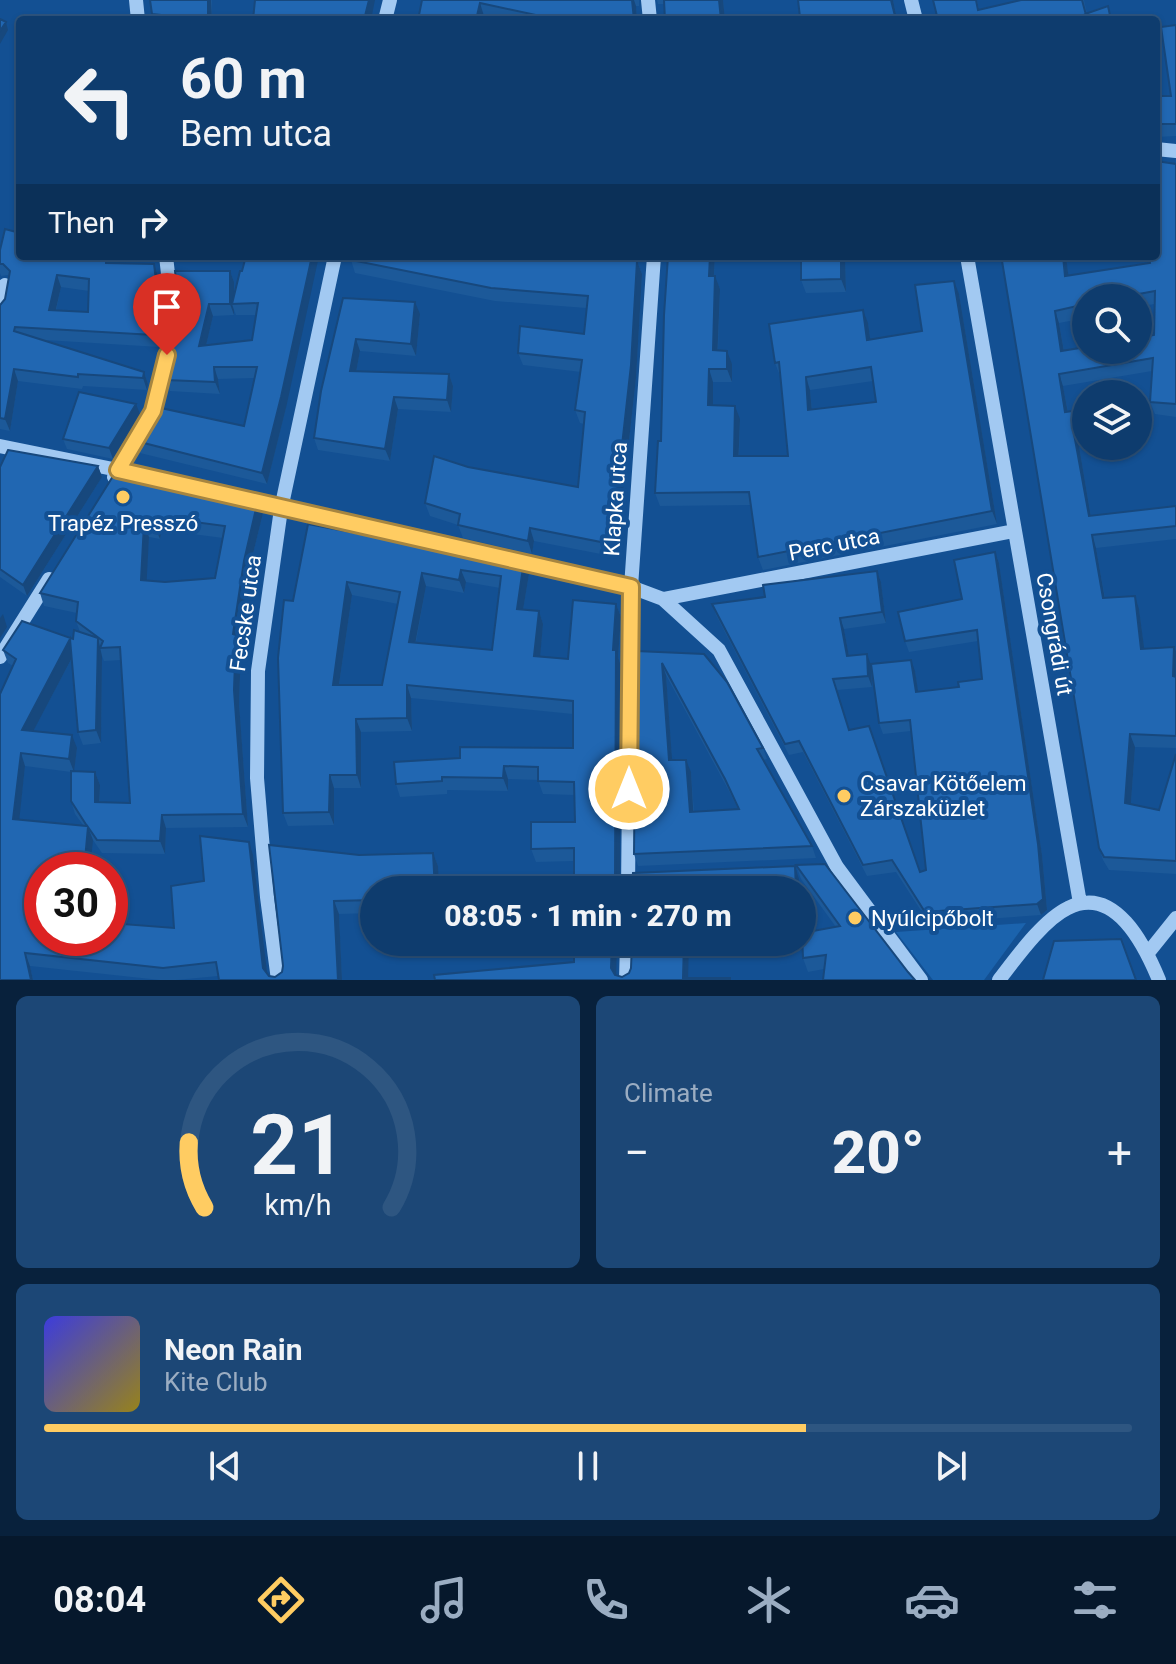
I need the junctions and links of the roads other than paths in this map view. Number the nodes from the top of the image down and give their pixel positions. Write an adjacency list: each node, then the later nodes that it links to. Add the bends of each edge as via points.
1 (166, 260): 8 (street, via 174,327 153,411)
2 (334, 260): 10 (street, Fecske utca)
3 (654, 260): 15 (street, Klapka utca)
4 (968, 260): 11 (street, Csongrádi út)
5 (5, 285): 6 (street)
6 (0, 309)
7 (0, 446): 8 (street)
8 (118, 470): 9 (street); 10 (street)
9 (110, 483)
10 (281, 509): 12 (street); 23 (street, Fecske utca, via 258,671 257,763)
11 (1014, 531): 16 (street, Perc utca); 19 (street, Csongrádi út)
12 (449, 547)
13 (494, 557): 15 (street)
14 (59, 563): 17 (street)
15 (631, 587): 16 (street); 18 (street, Klapka utca)
16 (663, 599): 25 (street, via 719,650 830,868)
17 (0, 657)
18 (633, 876)
19 (1080, 903): 21 (street, via 1100,905 1121,917); 26 (street, via 1048,924)
20 (1176, 918): 21 (street)
21 (1148, 953): 27 (street)
22 (627, 956): 24 (street)
23 (278, 980)
24 (626, 980)
25 (921, 980)
26 (999, 980)
27 (1159, 980)

